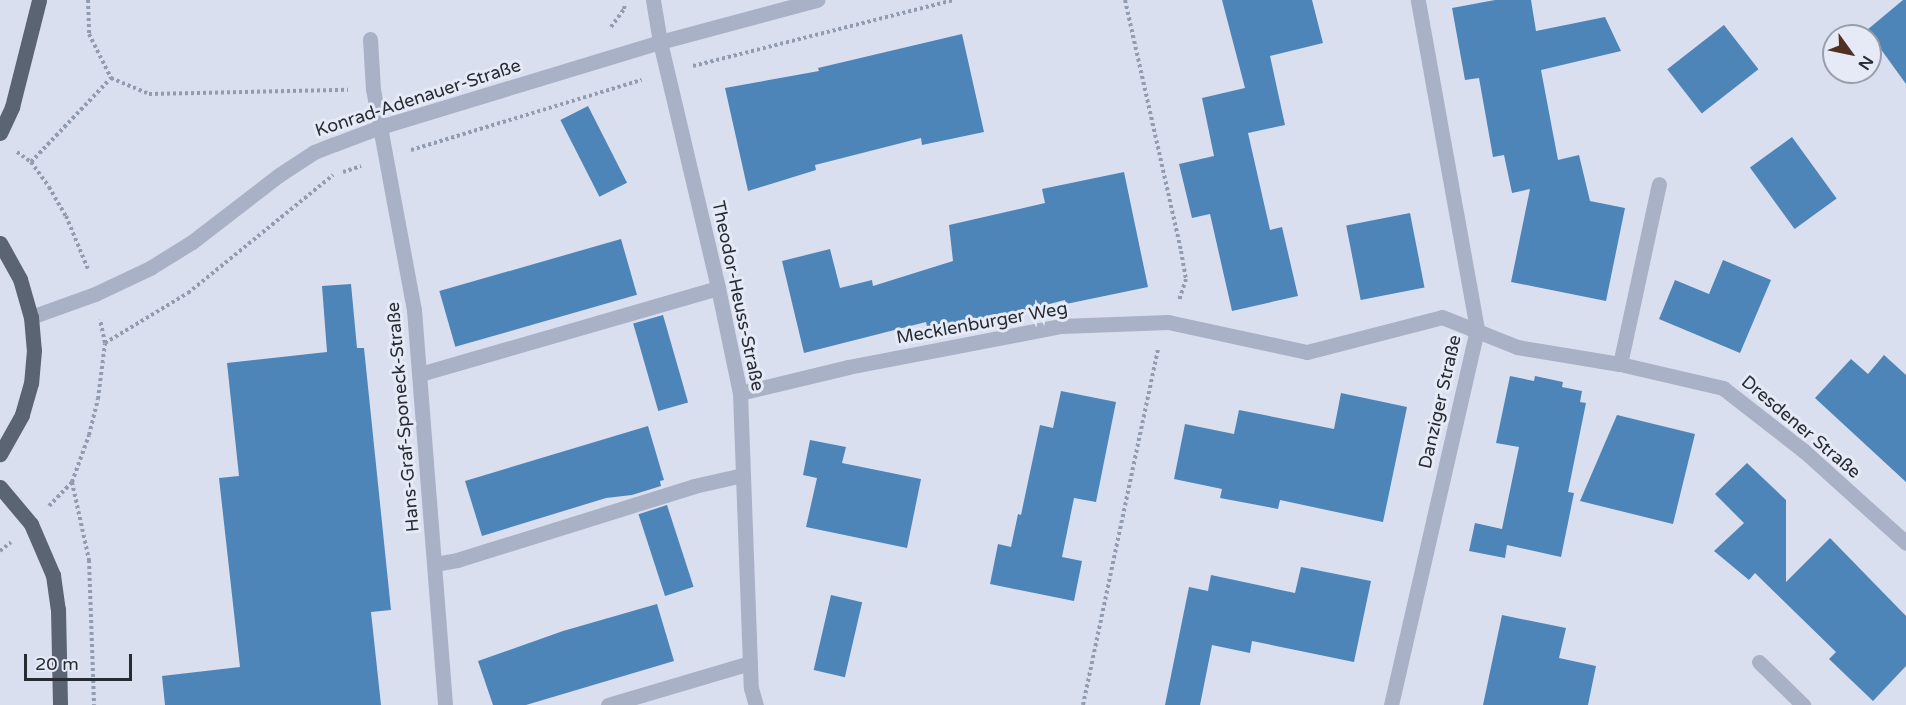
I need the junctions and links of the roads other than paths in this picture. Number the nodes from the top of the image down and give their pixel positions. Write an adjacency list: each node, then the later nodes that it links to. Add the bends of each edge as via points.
1 (39, 0): 8 (main road, via 12,107)
2 (653, 0): 6 (street, Theodor-Heuss-Straße)
3 (817, 0): 6 (street, Konrad-Adenauer-Straße)
4 (1418, 0): 13 (street, Danziger Straße)
5 (370, 39): 7 (street, Hans-Graf-Sponeck-Straße)
6 (660, 42): 7 (street, Konrad-Adenauer-Straße); 11 (street, Theodor-Heuss-Straße)
7 (380, 127): 12 (street, Konrad-Adenauer-Straße, via 314,153 150,268 95,294); 15 (street, Hans-Graf-Sponeck-Straße, via 414,310)
8 (0, 133)
9 (1659, 184): 14 (street)
10 (0, 243): 12 (main road, via 20,279)
11 (718, 288): 15 (street); 16 (street, Theodor-Heuss-Straße)
12 (31, 317): 17 (main road, via 31,383 22,415)
13 (1477, 329): 14 (street, Dresdener Straße, via 1517,347); 16 (street, Mecklenburger Weg, via 1442,317 1307,352 1168,322 1061,326 848,367); 28 (street, Danziger Straße)
14 (1620, 364): 20 (street, Dresdener Straße, via 1723,388 1804,451)
15 (420, 374): 21 (street, Hans-Graf-Sponeck-Straße)
16 (740, 393): 18 (street, Theodor-Heuss-Straße)
17 (0, 454)
18 (743, 475): 21 (street, via 694,486); 23 (street, Theodor-Heuss-Straße)
19 (0, 487): 24 (main road, via 31,524 52,575 58,609)
20 (1906, 543)
21 (435, 564): 25 (street, Hans-Graf-Sponeck-Straße)
22 (1759, 662): 29 (street)
23 (750, 663): 26 (street); 27 (street, Theodor-Heuss-Straße)
24 (60, 705)
25 (445, 705)
26 (608, 705)
27 (756, 705)
28 (1391, 705)
29 (1803, 705)

